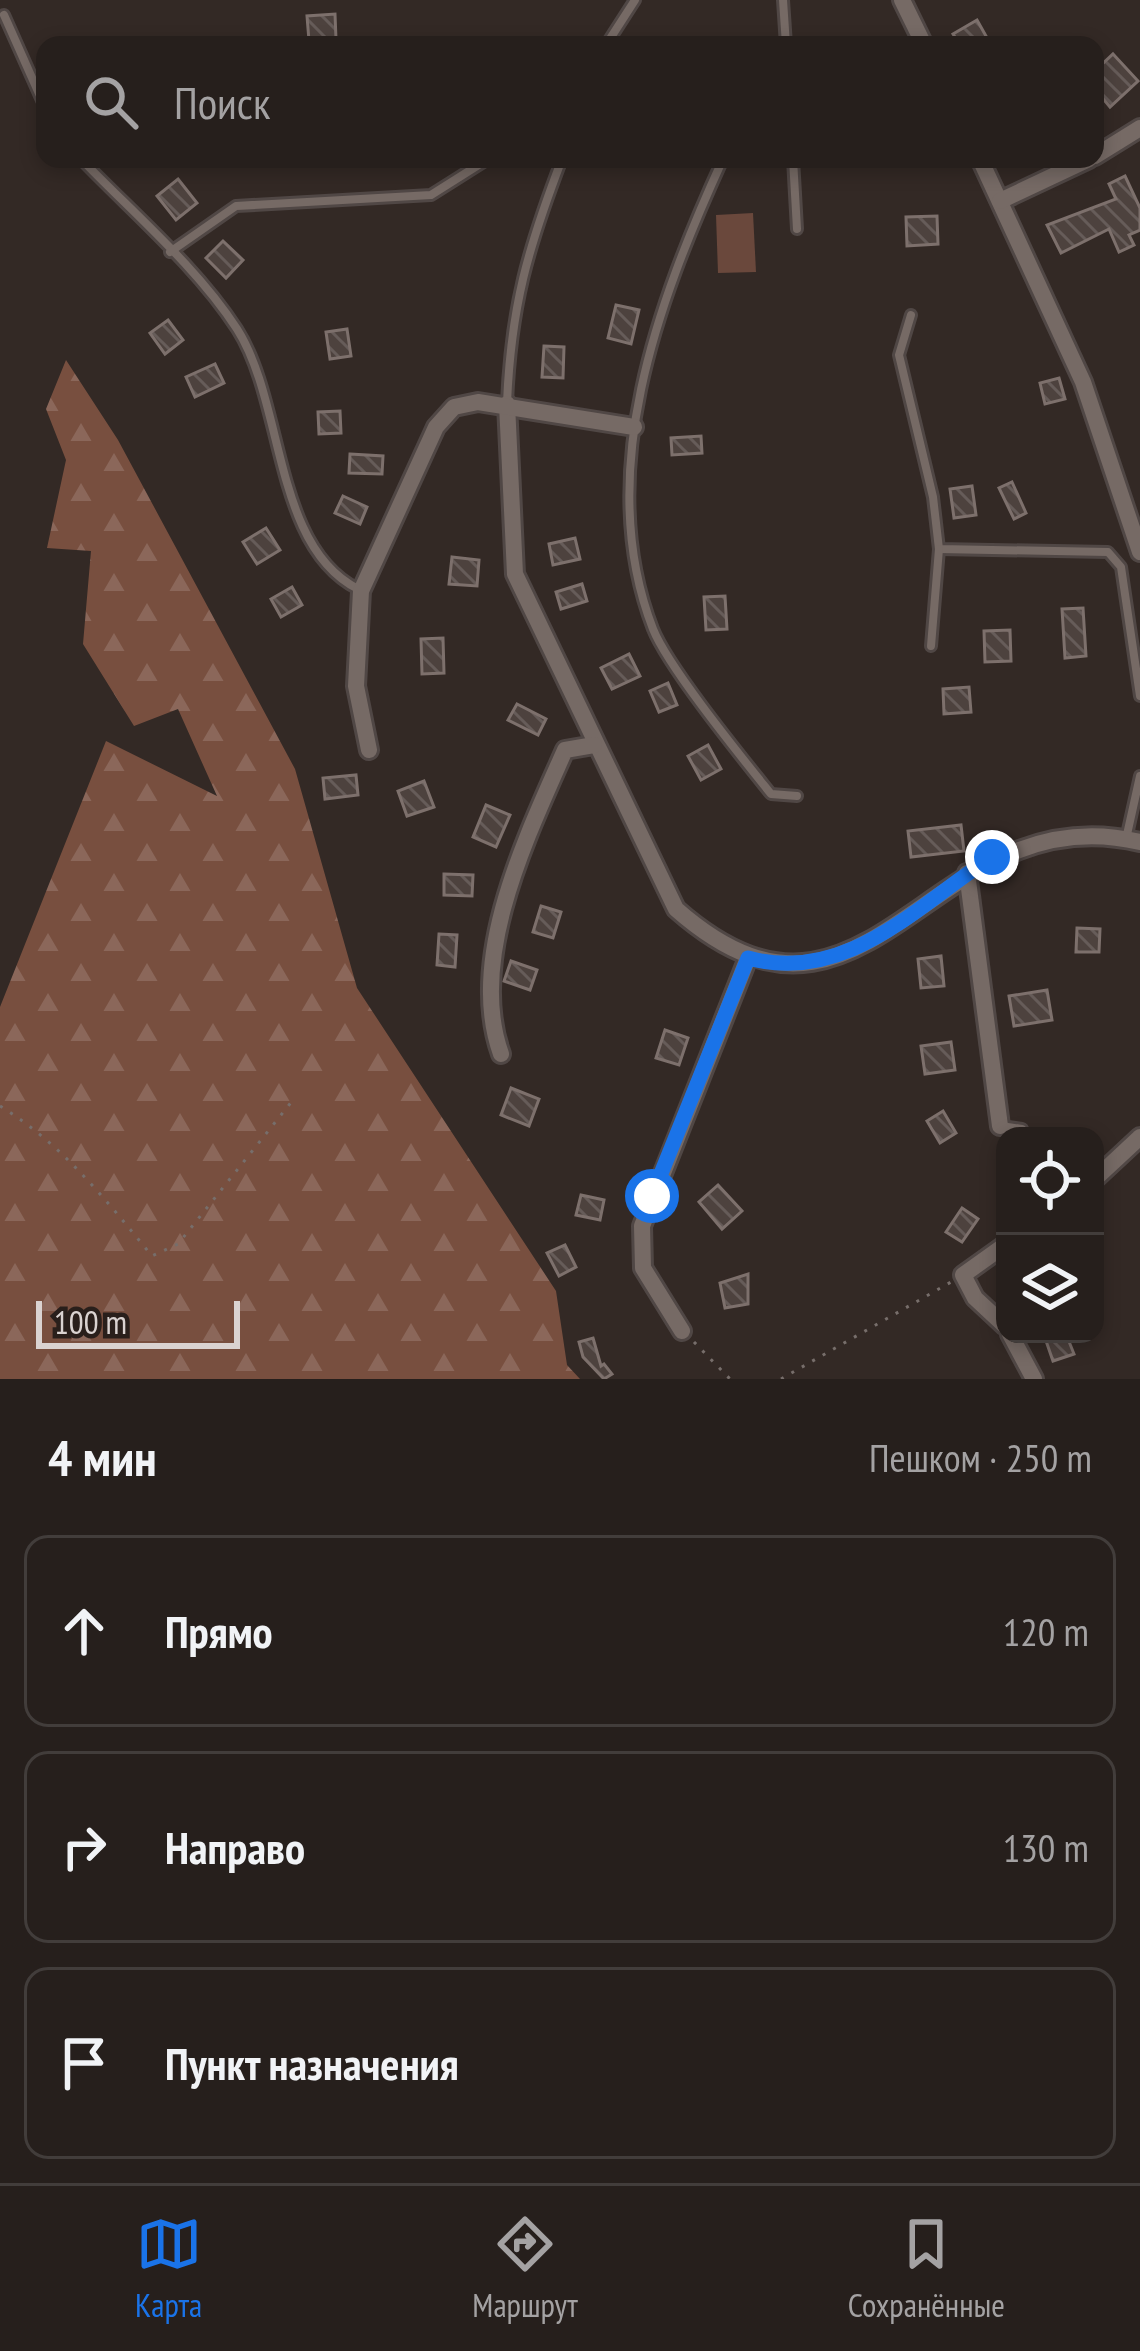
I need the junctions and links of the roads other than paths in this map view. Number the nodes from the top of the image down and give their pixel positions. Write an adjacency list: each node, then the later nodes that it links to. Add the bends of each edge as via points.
1 (635, 0): 5 (lane)
2 (783, 0): 6 (lane)
3 (902, 0): 7 (street)
4 (4, 14): 8 (lane)
5 (612, 36)
6 (785, 36)
7 (920, 36)
8 (36, 87)
9 (1140, 128): 10 (street)
10 (1104, 150)
11 (89, 168): 20 (lane)
12 (474, 168): 20 (lane, via 431,195 236,206)
13 (559, 168): 22 (lane, via 524,258)
14 (719, 168): 23 (lane, via 681,250)
15 (794, 168): 19 (lane)
16 (984, 168): 18 (street)
17 (1069, 168): 18 (street)
18 (1000, 201): 25 (street, via 1083,382)
19 (797, 229)
20 (170, 252): 26 (lane, via 238,330 310,548 336,578)
21 (910, 314): 24 (lane, via 899,355)
22 (507, 404): 23 (street); 26 (street, via 454,407 436,427); 29 (street, via 514,574)
23 (634, 427): 32 (lane, via 633,552 654,633 771,794)
24 (939, 549): 27 (lane); 28 (lane, via 1108,552 1120,567)
25 (1140, 552)
26 (361, 591): 30 (street, via 356,686)
27 (931, 646)
28 (1140, 696)
29 (594, 745): 35 (street, via 676,909); 36 (street, via 565,750 531,826 489,964 488,1019)
30 (369, 750)
31 (1140, 776): 33 (lane)
32 (796, 796)
33 (1133, 840): 34 (street, via 1065,836)
34 (967, 873): 35 (street, via 836,958 789,965); 37 (street)
35 (748, 958): 43 (street, via 642,1226 643,1268)
36 (500, 1054)
37 (1000, 1126): 38 (lane)
38 (1007, 1127)
39 (1140, 1137): 40 (street)
40 (1104, 1171)
41 (996, 1251): 42 (street, via 963,1275)
42 (996, 1318)
43 (682, 1331)
44 (1015, 1343): 45 (street)
45 (1034, 1379)

